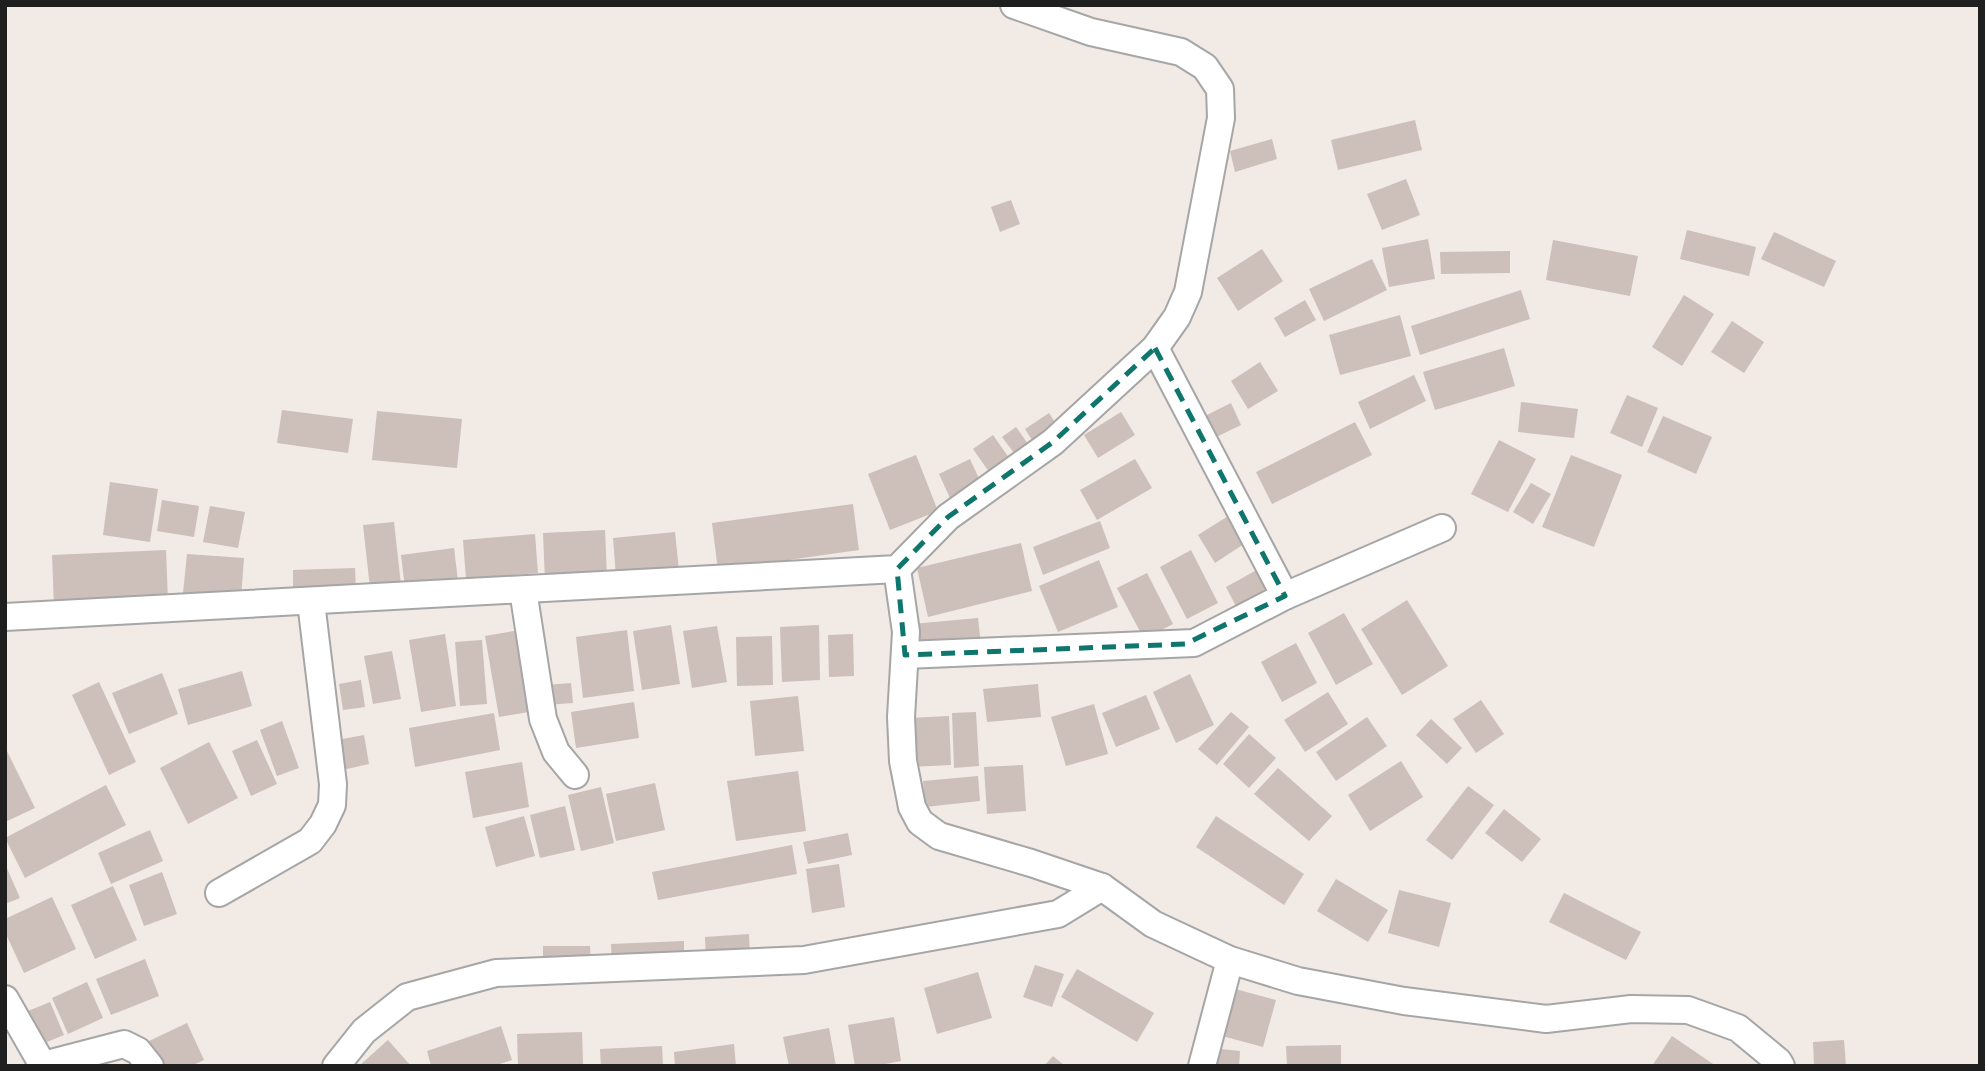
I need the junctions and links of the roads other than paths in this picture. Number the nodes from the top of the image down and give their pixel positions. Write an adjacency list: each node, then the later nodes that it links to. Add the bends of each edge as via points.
1 (1014, 5): 2 (street, via 1091,32 1181,52 1205,67 1220,89 1221,118 1188,292)
2 (1156, 348): 4 (street, via 1053,442 948,517); 6 (street)
3 (1442, 528): 6 (street)
4 (897, 569): 5 (street); 9 (street)
5 (523, 590): 7 (street); 10 (street, via 543,719 556,752)
6 (1285, 596): 9 (street, via 1194,643)
7 (311, 602): 8 (street); 12 (street, via 332,805 310,841)
8 (5, 617)
9 (905, 655): 11 (street, via 903,761 912,807 920,822 940,836)
10 (575, 775)
11 (1102, 887): 13 (street, via 1153,924); 16 (street, via 1058,914 804,960 496,973 407,997 364,1031)
12 (219, 893)
13 (1230, 960): 17 (street); 18 (street, via 1298,981 1404,1001 1546,1019 1631,1009 1688,1010 1738,1028)
14 (5, 999): 15 (street, via 41,1062 124,1044 138,1051)
15 (150, 1066)
16 (336, 1066)
17 (1202, 1066)
18 (1781, 1066)

